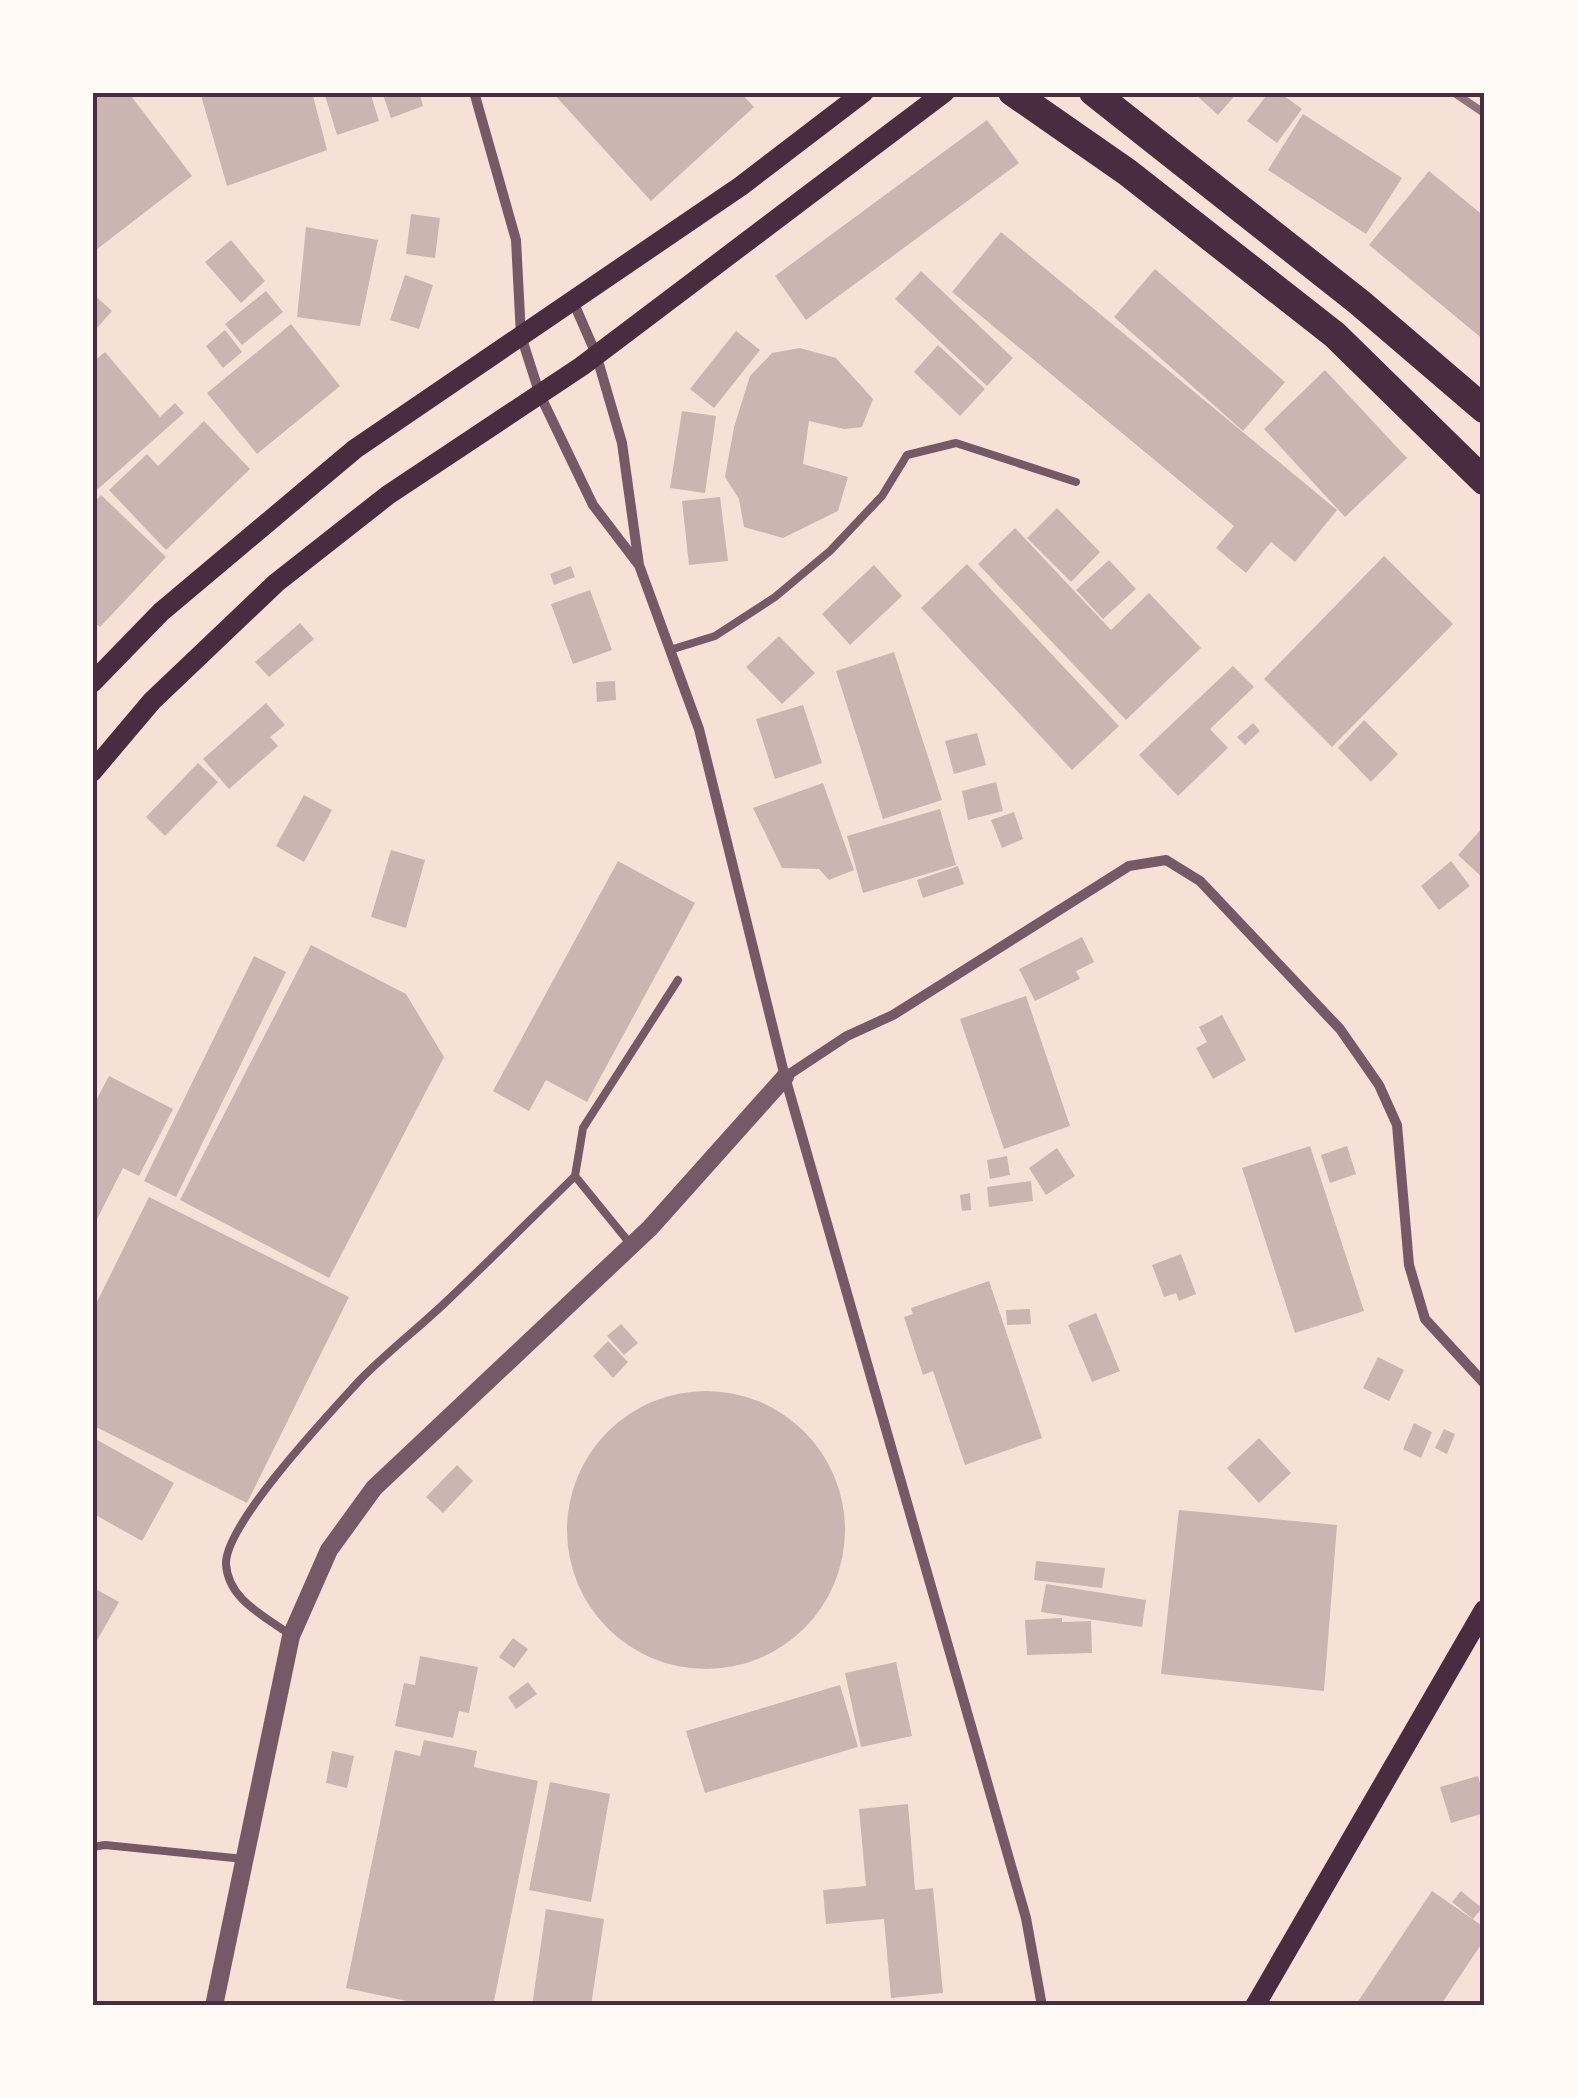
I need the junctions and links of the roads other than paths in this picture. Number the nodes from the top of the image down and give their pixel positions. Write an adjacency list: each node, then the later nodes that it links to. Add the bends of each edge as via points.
1 (474, 92): 7 (street, via 516,240)
2 (864, 92): 6 (main road, via 741,186)
3 (944, 92): 8 (main road)
4 (1012, 92): 11 (highway, via 1127,172 1335,336)
5 (1093, 92): 10 (highway)
6 (572, 299): 7 (main road); 8 (street)
7 (521, 336): 9 (street); 15 (main road, via 355,449 161,612)
8 (596, 354): 9 (main road); 13 (street, via 622,443)
9 (540, 395): 13 (street, via 593,505); 16 (main road, via 388,494 276,583 152,701)
10 (1484, 409)
11 (1484, 481)
12 (1076, 482): 14 (lane, via 956,442 907,455 882,496 775,597 715,636)
13 (638, 565): 14 (street)
14 (670, 650): 18 (street, via 699,729)
15 (92, 683)
16 (92, 772)
17 (678, 980): 19 (lane, via 583,1128)
18 (785, 1077): 20 (street); 21 (street, via 1128,866 1166,860 1200,881 1340,1030 1379,1085 1396,1126 1409,1265 1425,1319); 27 (street, via 1026,1918)
19 (575, 1176): 20 (lane); 23 (lane, via 361,1380 234,1533 230,1584 241,1600)
20 (632, 1246): 23 (street, via 374,1488 330,1550)
21 (1484, 1383)
22 (1484, 1610): 28 (main road)
23 (292, 1636): 25 (street)
24 (92, 1847): 25 (lane)
25 (244, 1859): 26 (street)
26 (214, 2006)
27 (1042, 2006)
28 (1256, 2006)

